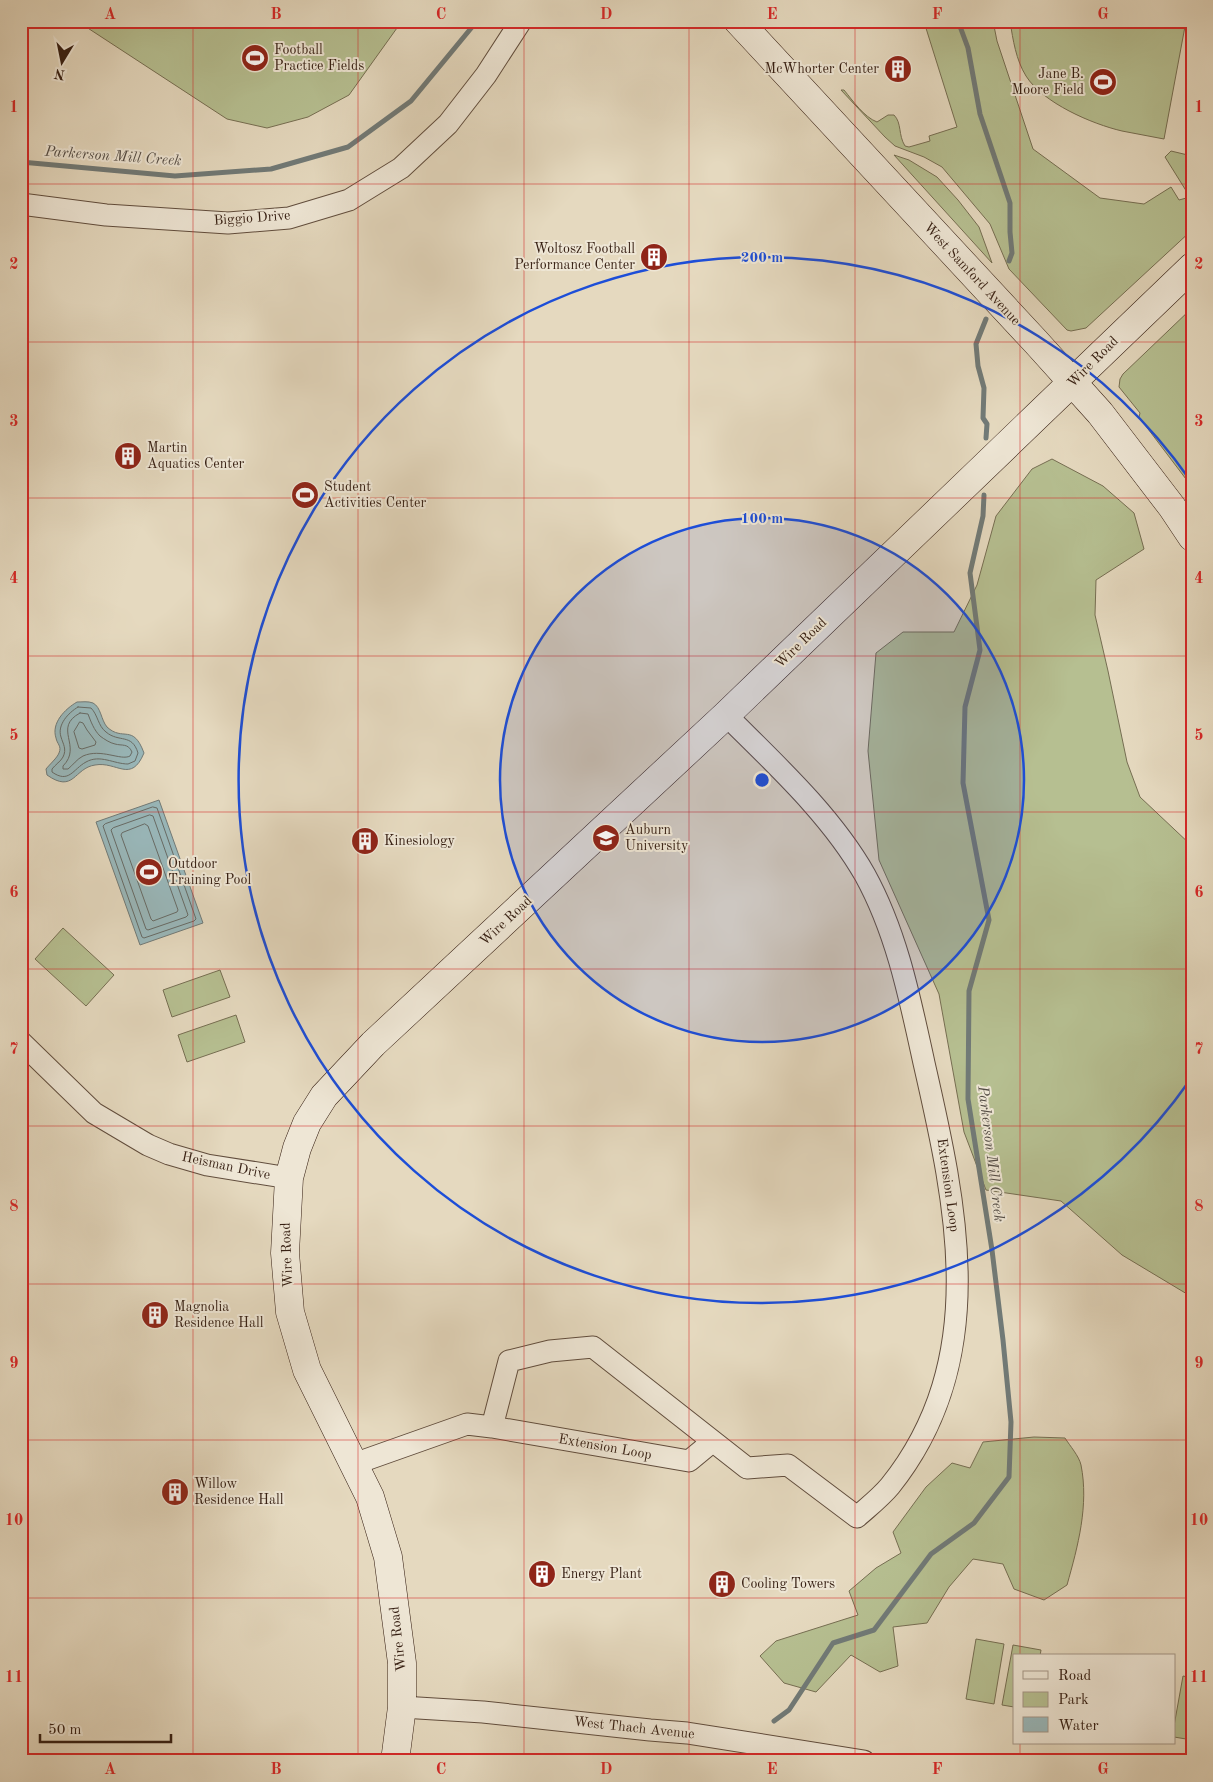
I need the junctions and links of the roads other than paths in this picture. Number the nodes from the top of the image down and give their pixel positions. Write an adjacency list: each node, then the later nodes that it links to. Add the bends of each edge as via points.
1 (521, 21): 3 (street, Biggio Drive, via 486,75 448,124 401,168 349,200 289,218 228,223 106,215)
2 (738, 21): 5 (street, West Samford Avenue)
3 (21, 204)
4 (1192, 267): 5 (street, Wire Road)
5 (1072, 382): 6 (street, West Samford Avenue, via 1100,413); 7 (street, Wire Road)
6 (1192, 538)
7 (726, 715): 9 (street, Wire Road, via 351,1066 324,1096 307,1123 296,1148); 11 (street, Extension Loop, via 830,824 865,875 891,931 945,1155 956,1232 958,1294 952,1357 933,1417 913,1454 888,1488 857,1517 788,1465 747,1468)
8 (21, 1042): 9 (street, Heisman Drive, via 94,1113 148,1145 208,1165)
9 (289, 1178): 12 (street, Wire Road, via 284,1253 290,1312 307,1370)
10 (492, 1427): 11 (street, Extension Loop, via 689,1461); 11 (street, Extension Loop, via 509,1361 550,1351 593,1347); 12 (street, Extension Loop, via 467,1424)
11 (712, 1442)
12 (354, 1464): 13 (street, Wire Road, via 370,1497 388,1557 402,1663)
13 (402, 1707): 14 (street, Wire Road); 15 (street, West Thach Avenue, via 687,1733)
14 (395, 1761)
15 (864, 1761)

